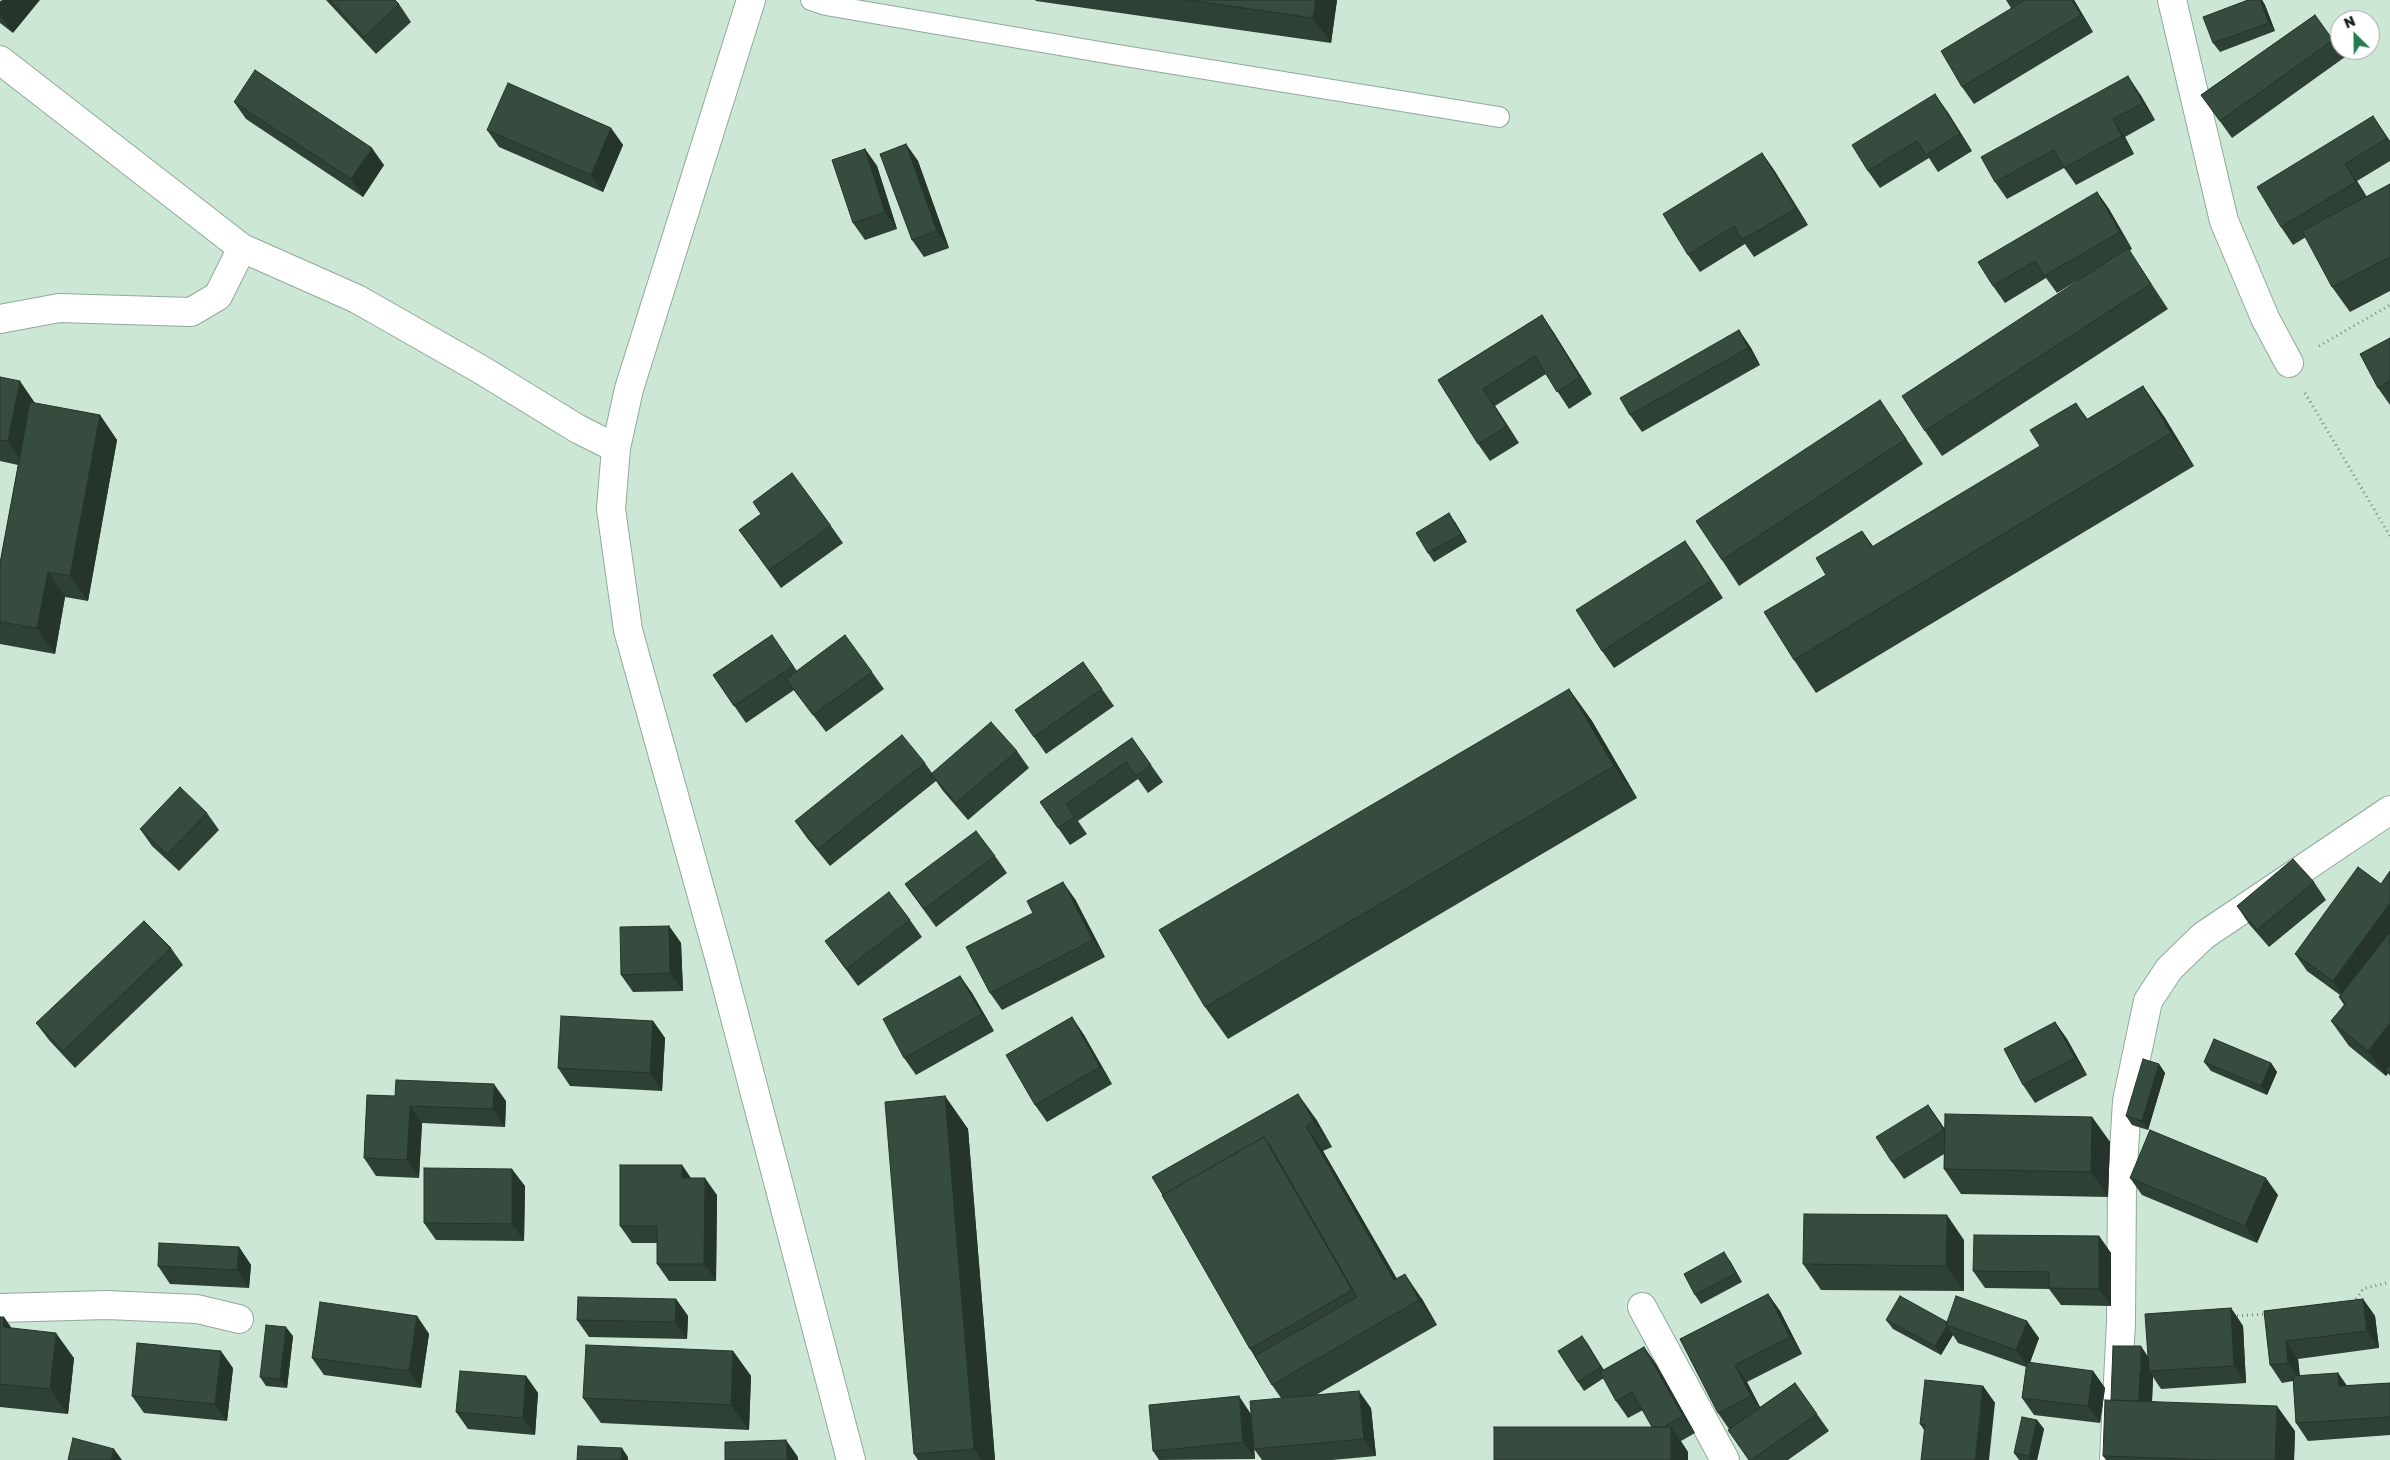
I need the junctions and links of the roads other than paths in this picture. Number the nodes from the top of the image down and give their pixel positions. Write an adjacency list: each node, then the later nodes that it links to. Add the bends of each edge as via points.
1 (751, 0): 9 (street, via 629,389)
2 (811, 0): 5 (lane, via 1100,52)
3 (2172, 0): 8 (street, via 2224,221 2265,318)
4 (0, 60): 6 (street)
5 (1499, 117)
6 (242, 248): 7 (street, via 218,296 191,312 58,308); 9 (street, via 356,299)
7 (0, 319)
8 (2289, 363)
9 (616, 448): 14 (street, via 611,509 628,630)
10 (2390, 810): 16 (street, via 2203,936 2169,969 2148,1001 2127,1102 2122,1184 2122,1322)
11 (1642, 1307): 15 (street)
12 (0, 1308): 13 (street, via 107,1305 197,1309)
13 (240, 1319)
14 (851, 1460)
15 (1725, 1460)
16 (2114, 1460)

